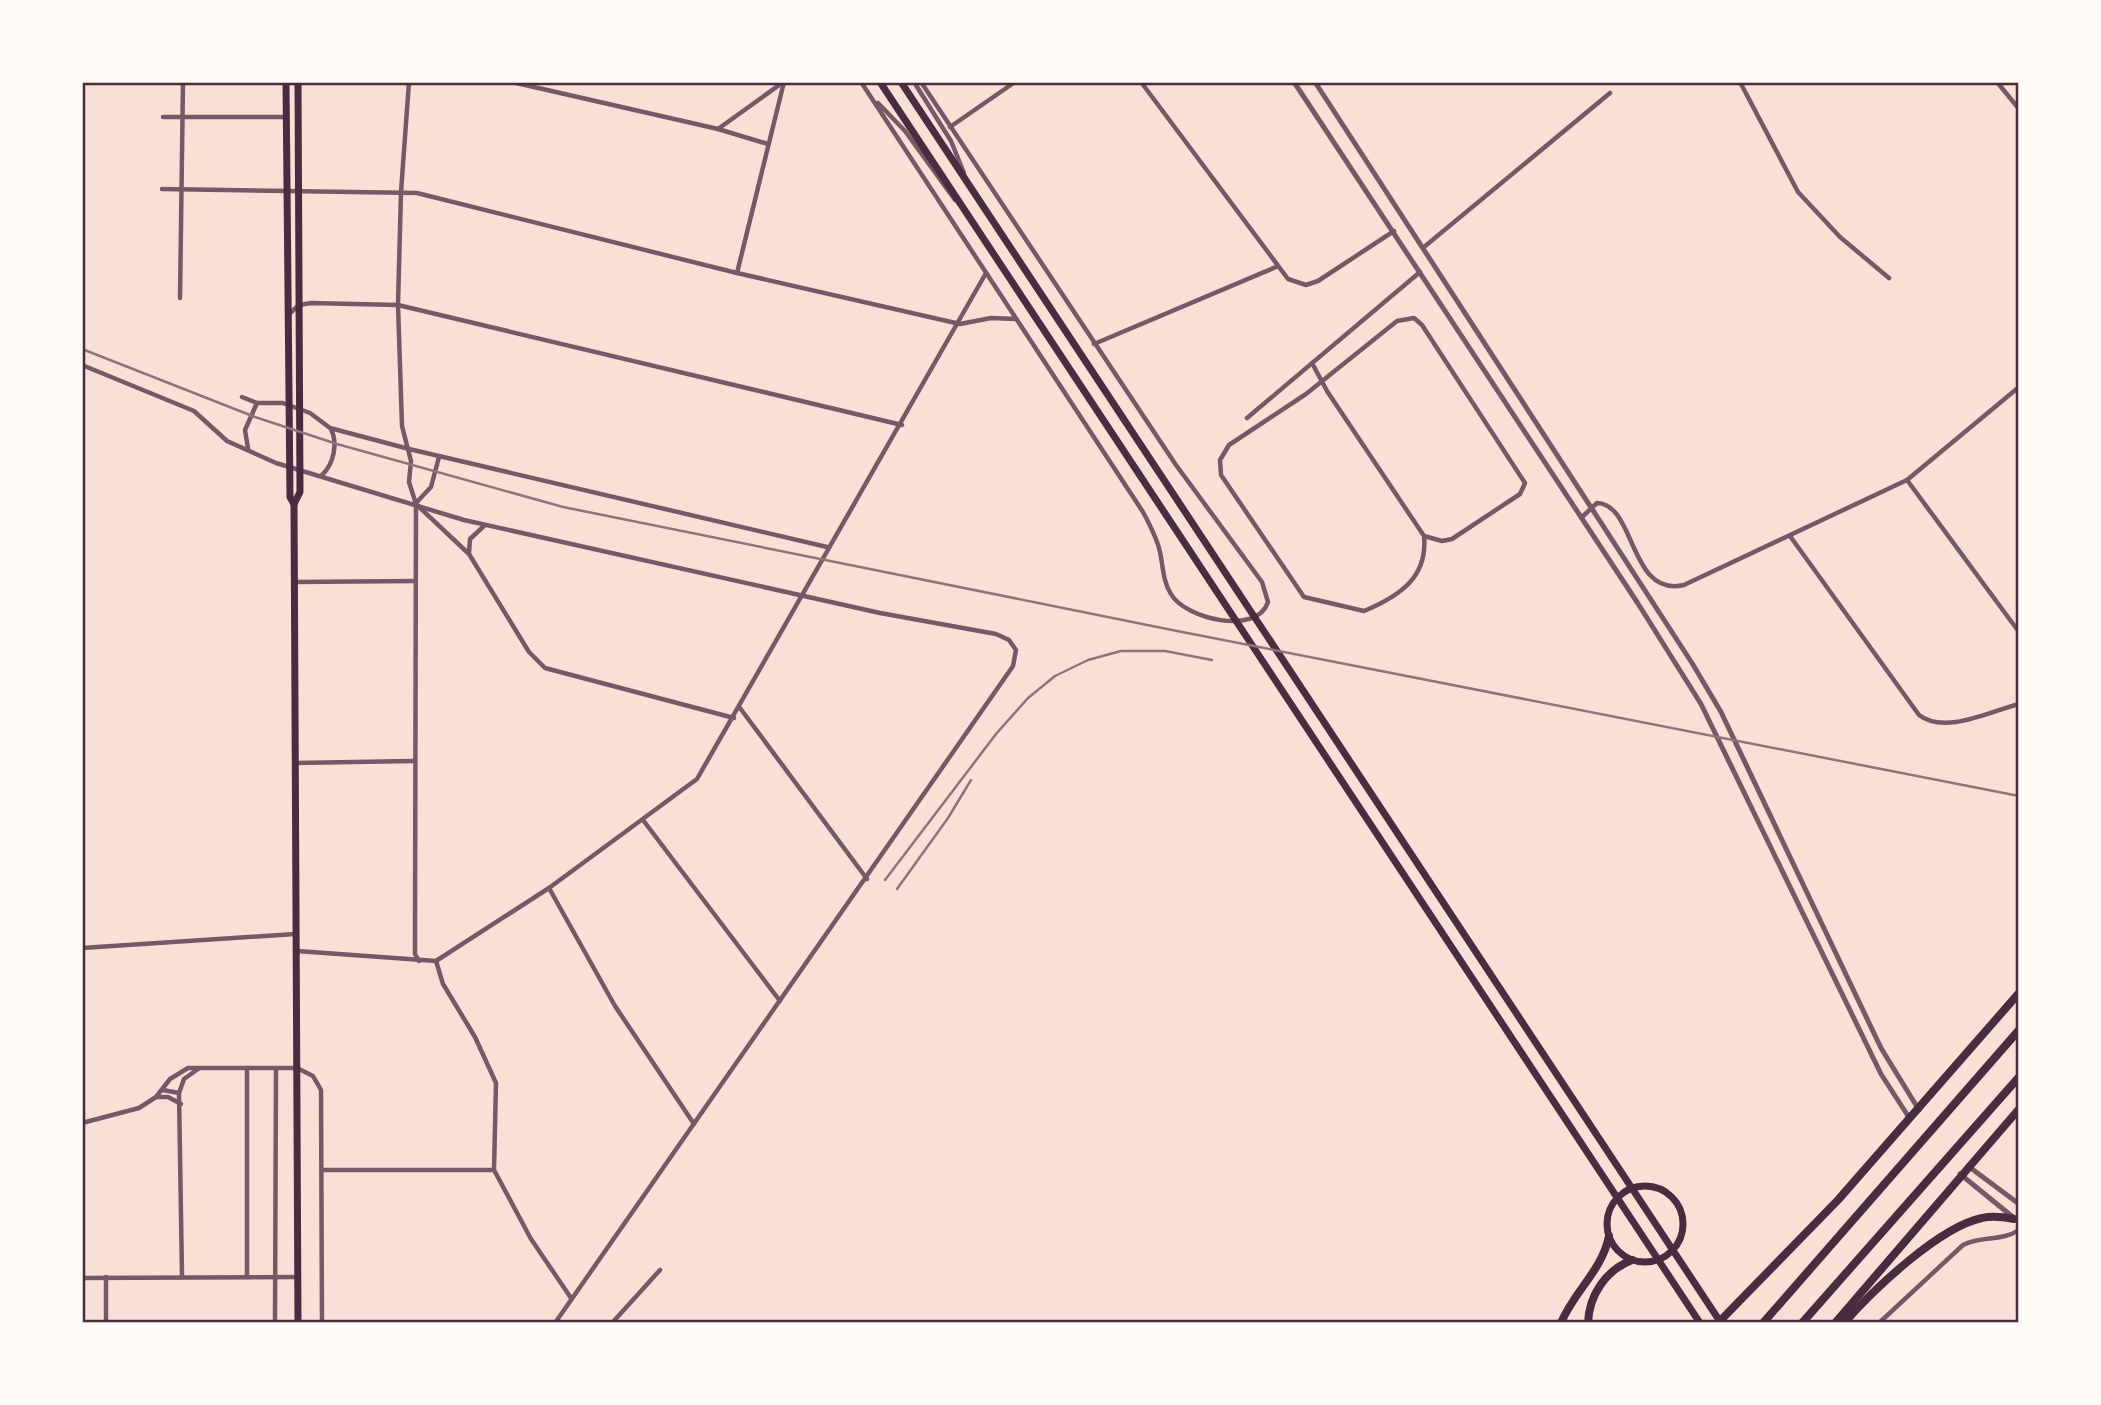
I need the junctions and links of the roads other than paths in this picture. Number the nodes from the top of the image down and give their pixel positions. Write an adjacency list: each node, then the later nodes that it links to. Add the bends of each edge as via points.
1 (183, 82): 22 (street)
2 (286, 82): 23 (main road)
3 (299, 82): 31 (main road)
4 (410, 82): 32 (street)
5 (512, 82): 25 (street)
6 (783, 82): 25 (street); 26 (street)
7 (861, 82): 18 (street)
8 (880, 82): 33 (main road)
9 (901, 82): 27 (main road)
10 (914, 82): 27 (street, via 951,141)
11 (921, 82): 24 (street)
12 (1015, 82): 24 (street)
13 (1140, 82): 36 (street)
14 (1294, 82): 34 (street)
15 (1314, 82): 35 (street)
16 (1740, 82): 40 (street, via 1798,192 1840,237)
17 (1997, 82): 20 (street)
18 (868, 92): 33 (street, via 905,131); 37 (street)
19 (1610, 93): 35 (street)
20 (2019, 109)
21 (163, 117): 22 (street)
22 (183, 117): 23 (street); 29 (street)
23 (286, 117): 30 (main road)
24 (950, 127): 47 (street)
25 (718, 129): 26 (street)
26 (768, 144): 39 (street)
27 (968, 184): 115 (main road)
28 (162, 189): 29 (street)
29 (183, 189): 30 (street); 41 (street)
30 (286, 190): 31 (street); 44 (main road)
31 (299, 190): 32 (street); 42 (main road)
32 (401, 192): 39 (street); 43 (street)
33 (964, 210): 116 (main road)
34 (1394, 231): 36 (street, via 1312,284 1294,283); 38 (street)
35 (1424, 247): 68 (street)
36 (1276, 267): 47 (street)
37 (987, 272): 45 (street); 46 (street)
38 (1420, 272): 48 (street); 69 (street)
39 (737, 273): 46 (street)
40 (1889, 278)
41 (180, 298)
42 (299, 305): 43 (street); 44 (street); 55 (main road)
43 (398, 305): 57 (street); 60 (street, via 402,426)
44 (288, 315): 54 (main road)
45 (1017, 320): 46 (street, via 991,318); 47 (street, via 1143,513 1174,599 1200,615 1243,622 1255,619 1268,602 1262,582)
46 (960, 324): 57 (street)
47 (1094, 344)
48 (1312, 363): 50 (street); 56 (street)
49 (82, 365): 59 (street, via 194,411 227,441)
50 (1321, 381): 71 (street); 71 (street, via 1402,318 1418,321 1524,479 1520,494 1452,539); 71 (street, via 1223,452 1219,467 1228,486 1309,599 1358,610 1371,608 1416,578 1426,553)
51 (2019, 387): 65 (street)
52 (242, 397): 53 (street)
53 (257, 403): 54 (street); 59 (street, via 245,430)
54 (288, 405): 55 (street); 62 (main road)
55 (300, 409): 58 (street); 63 (main road)
56 (1247, 418)
57 (902, 425): 73 (street)
58 (330, 428): 60 (street); 64 (street, via 335,438 333,455)
59 (248, 448): 62 (street)
60 (409, 449): 61 (street); 67 (street, via 409,482)
61 (439, 457): 67 (street, via 431,487); 73 (street)
62 (289, 468): 63 (street); 66 (main road)
63 (300, 470): 64 (street); 66 (main road, via 300,496)
64 (322, 476): 67 (street)
65 (1907, 480): 72 (street); 78 (street)
66 (294, 504): 76 (main road)
67 (416, 504): 70 (street); 74 (street); 75 (street)
68 (1592, 505): 69 (street); 72 (street, via 1612,507 1652,577 1664,586 1673,587); 106 (street, via 1721,712 1881,1048)
69 (1581, 518): 109 (street, via 1701,704)
70 (485, 525): 74 (street, via 470,539); 77 (street)
71 (1424, 536)
72 (1790, 536): 79 (street, via 1927,721 1952,722)
73 (827, 547): 77 (street)
74 (469, 554): 81 (street, via 529,652 545,668)
75 (415, 581): 76 (street); 82 (street)
76 (295, 582): 83 (main road)
77 (804, 596): 80 (street); 85 (street, via 996,635 1013,644 1017,656)
78 (2019, 632)
79 (2019, 704)
80 (740, 708): 81 (street); 85 (street)
81 (734, 719): 84 (street, via 697,779)
82 (414, 761): 83 (street); 90 (street)
83 (295, 763): 87 (main road)
84 (643, 820): 86 (street); 95 (street)
85 (867, 879): 95 (street)
86 (549, 888): 93 (street); 110 (street, via 615,1006)
87 (296, 934): 88 (street); 89 (main road)
88 (82, 948)
89 (296, 951): 91 (street); 100 (main road)
90 (415, 954): 91 (street); 92 (street)
91 (411, 961): 92 (street)
92 (419, 961): 93 (street)
93 (436, 961): 113 (street, via 443,984 496,1083)
94 (2019, 993): 109 (highway)
95 (780, 1001): 110 (street)
96 (2019, 1030): 142 (highway)
97 (199, 1068): 98 (street); 102 (street, via 184,1069); 103 (street, via 184,1079)
98 (247, 1068): 99 (street); 126 (street)
99 (275, 1068): 100 (street); 127 (street)
100 (297, 1068): 112 (street, via 313,1076 321,1090); 128 (main road)
101 (2019, 1077): 143 (highway)
102 (161, 1090): 103 (street); 104 (street)
103 (179, 1093): 105 (street)
104 (156, 1097): 105 (street); 108 (street, via 139,1108)
105 (181, 1104): 125 (street)
106 (1919, 1110)
107 (2019, 1110): 144 (highway)
108 (82, 1123)
109 (1908, 1123): 141 (highway)
110 (694, 1124): 131 (street)
111 (1968, 1165): 117 (street)
112 (323, 1170): 113 (street); 136 (street)
113 (494, 1170): 131 (street, via 531,1238)
114 (1960, 1174): 118 (street)
115 (1632, 1188): 116 (main road); 121 (main road); 121 (main road, via 1655,1187 1675,1199 1683,1221)
116 (1618, 1198): 120 (main road, via 1609,1213); 123 (main road)
117 (2019, 1204)
118 (2017, 1221): 145 (highway, via 1984,1217 1955,1229 1907,1263)
119 (2019, 1230): 146 (street, via 1963,1245)
120 (1609, 1236): 122 (main road, via 1618,1251); 139 (highway, via 1599,1267 1575,1296)
121 (1673, 1250): 123 (main road); 141 (main road)
122 (1632, 1260): 123 (main road); 140 (highway, via 1614,1270 1599,1287 1591,1301)
123 (1658, 1260): 132 (main road)
124 (660, 1270): 138 (street)
125 (182, 1276): 126 (street); 130 (street)
126 (247, 1277): 127 (street)
127 (275, 1277): 128 (street); 134 (street)
128 (298, 1277): 135 (main road)
129 (82, 1278): 130 (street)
130 (106, 1278): 133 (street)
131 (572, 1298): 137 (street)
132 (1698, 1320)
133 (106, 1323)
134 (275, 1323)
135 (298, 1323)
136 (322, 1323)
137 (555, 1323)
138 (612, 1323)
139 (1561, 1323)
140 (1588, 1323)
141 (1719, 1323)
142 (1762, 1323)
143 (1802, 1323)
144 (1835, 1323)
145 (1843, 1323)
146 (1879, 1323)

